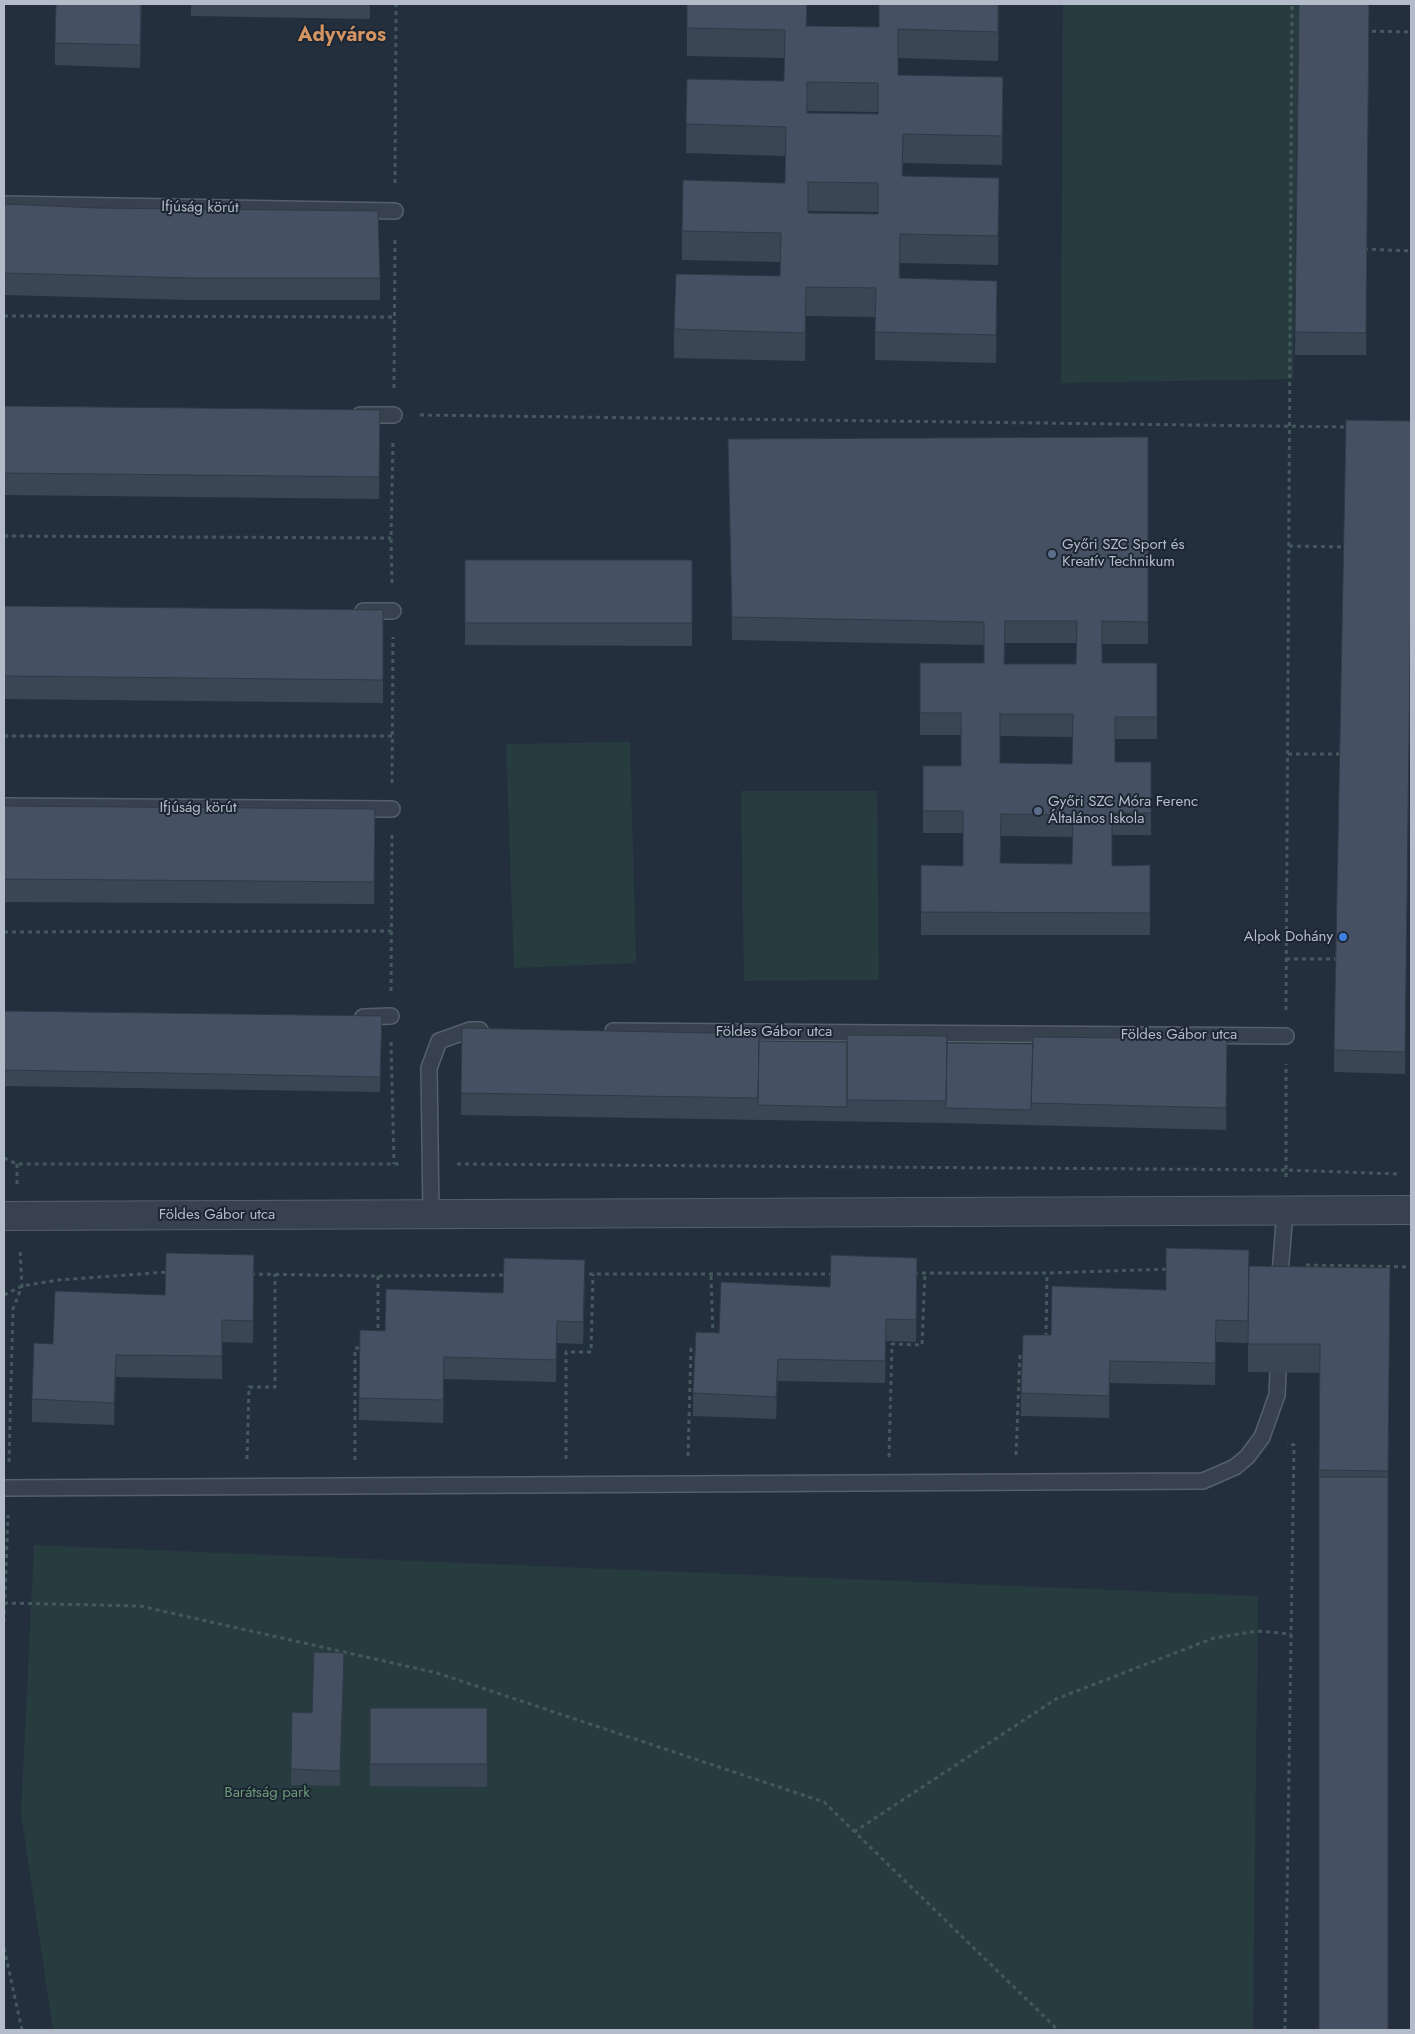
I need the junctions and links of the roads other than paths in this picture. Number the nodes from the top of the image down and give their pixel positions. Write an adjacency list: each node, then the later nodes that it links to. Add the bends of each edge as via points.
1 (4, 204): 2 (lane, Ifjúság körút)
2 (395, 211)
3 (341, 415): 4 (lane)
4 (394, 415)
5 (344, 611): 6 (lane)
6 (393, 612)
7 (4, 806): 8 (lane, Ifjúság körút)
8 (392, 809)
9 (343, 1016): 10 (lane)
10 (391, 1016)
11 (490, 1030): 16 (lane, via 470,1030 439,1041 429,1068)
12 (600, 1031): 13 (lane, Földes Gábor utca)
13 (1286, 1036)
14 (1285, 1210): 15 (street, Földes Gábor utca); 16 (street, Földes Gábor utca); 18 (lane)
15 (1411, 1210)
16 (431, 1214): 17 (street, Földes Gábor utca)
17 (4, 1216)
18 (1278, 1295)
19 (1278, 1372): 20 (lane, via 1277,1395 1262,1437 1235,1467 1203,1482)
20 (6, 1488)

